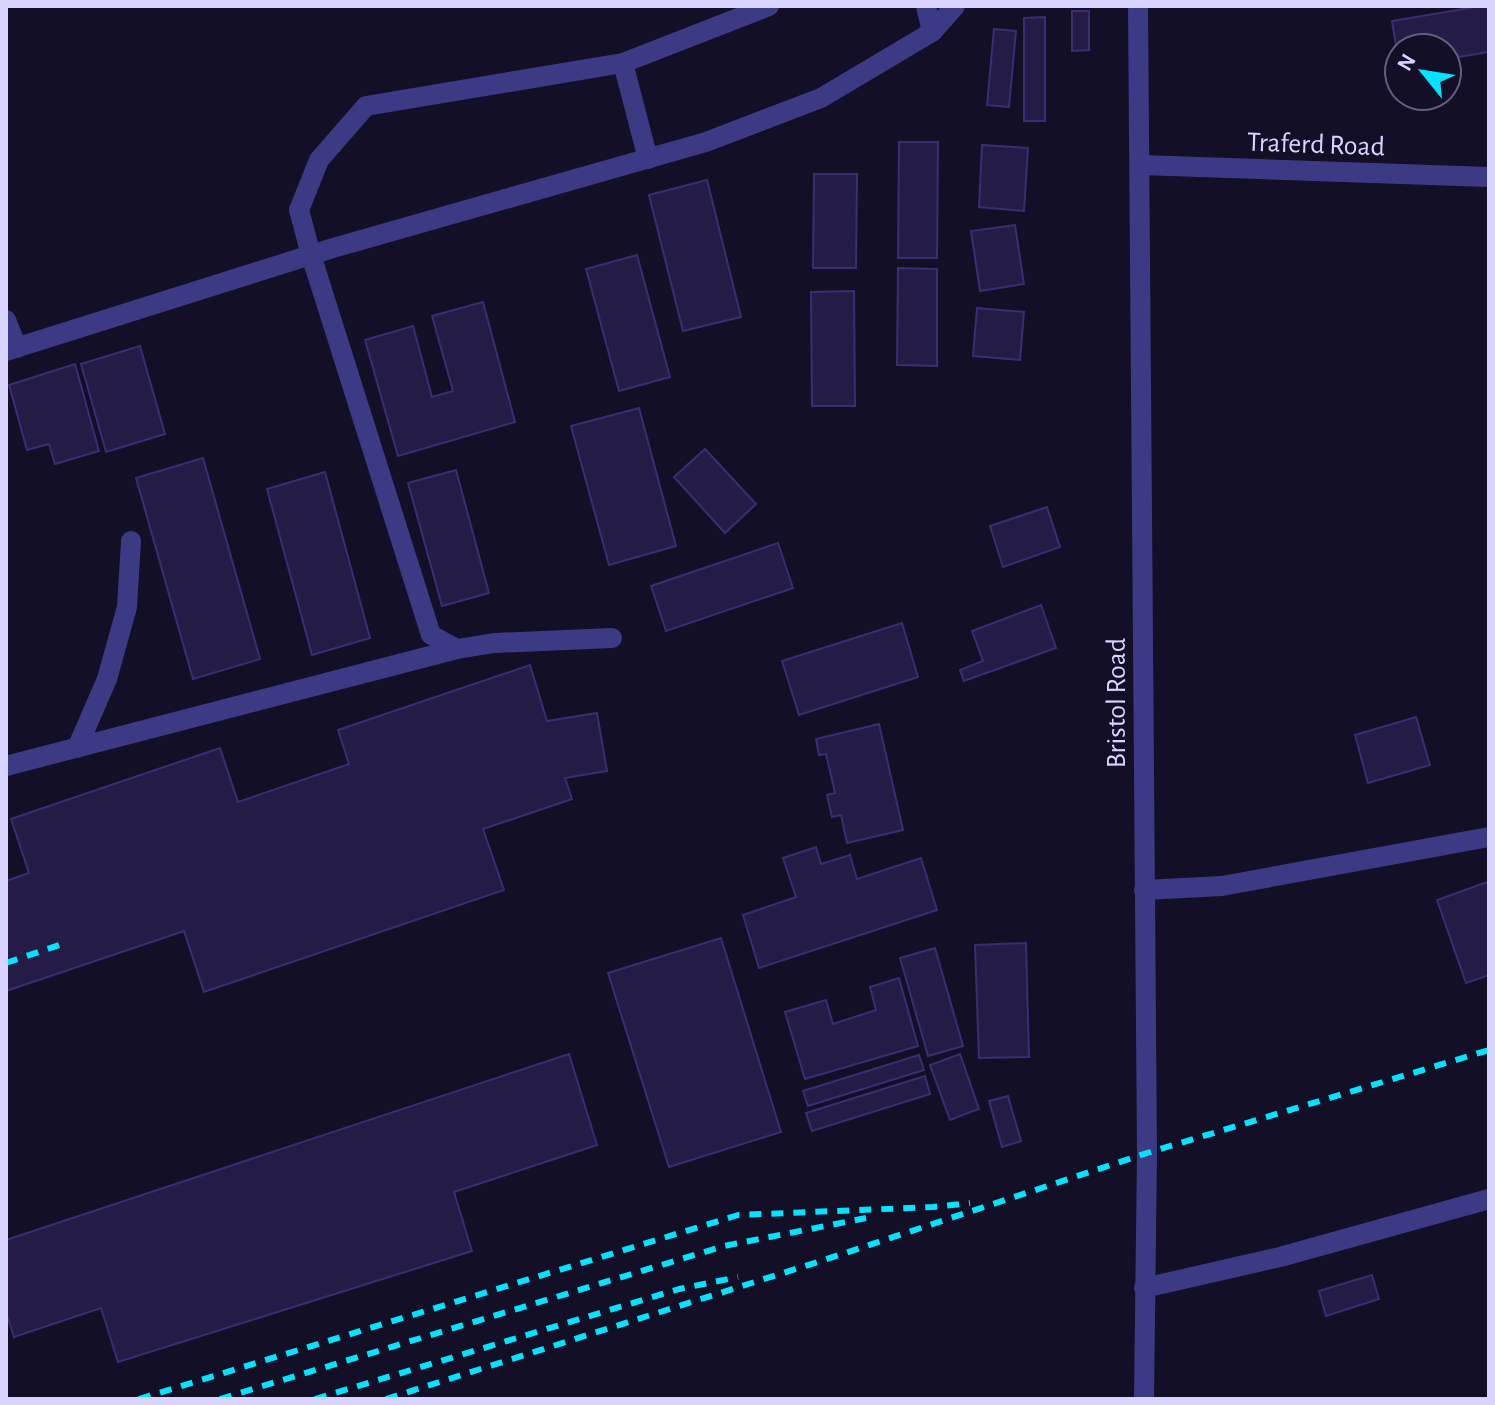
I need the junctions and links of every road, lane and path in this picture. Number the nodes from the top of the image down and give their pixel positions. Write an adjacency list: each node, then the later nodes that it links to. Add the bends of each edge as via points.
1 (769, 6): 6 (street)
2 (926, 6): 5 (street)
3 (955, 6): 5 (street)
4 (1138, 6): 8 (street, Bristol Road)
5 (932, 32): 7 (street, via 821,98)
6 (623, 63): 7 (street); 10 (street, via 366,106 319,160 299,210)
7 (648, 159): 10 (street)
8 (1141, 165): 9 (street, Traferd Road); 20 (street, Bristol Road)
9 (1489, 177)
10 (311, 255): 12 (street); 15 (street, via 431,635)
11 (6, 320): 12 (street)
12 (12, 350)
13 (131, 541): 16 (street, via 127,607 107,679)
14 (612, 638): 15 (street)
15 (457, 649): 16 (street)
16 (77, 748): 17 (street)
17 (6, 766)
18 (1489, 820): 19 (street)
19 (1484, 838): 20 (street, via 1222,886)
20 (1144, 890): 22 (street, Bristol Road)
21 (1489, 1199): 22 (street)
22 (1144, 1288): 23 (street, Bristol Road)
23 (1144, 1399)

